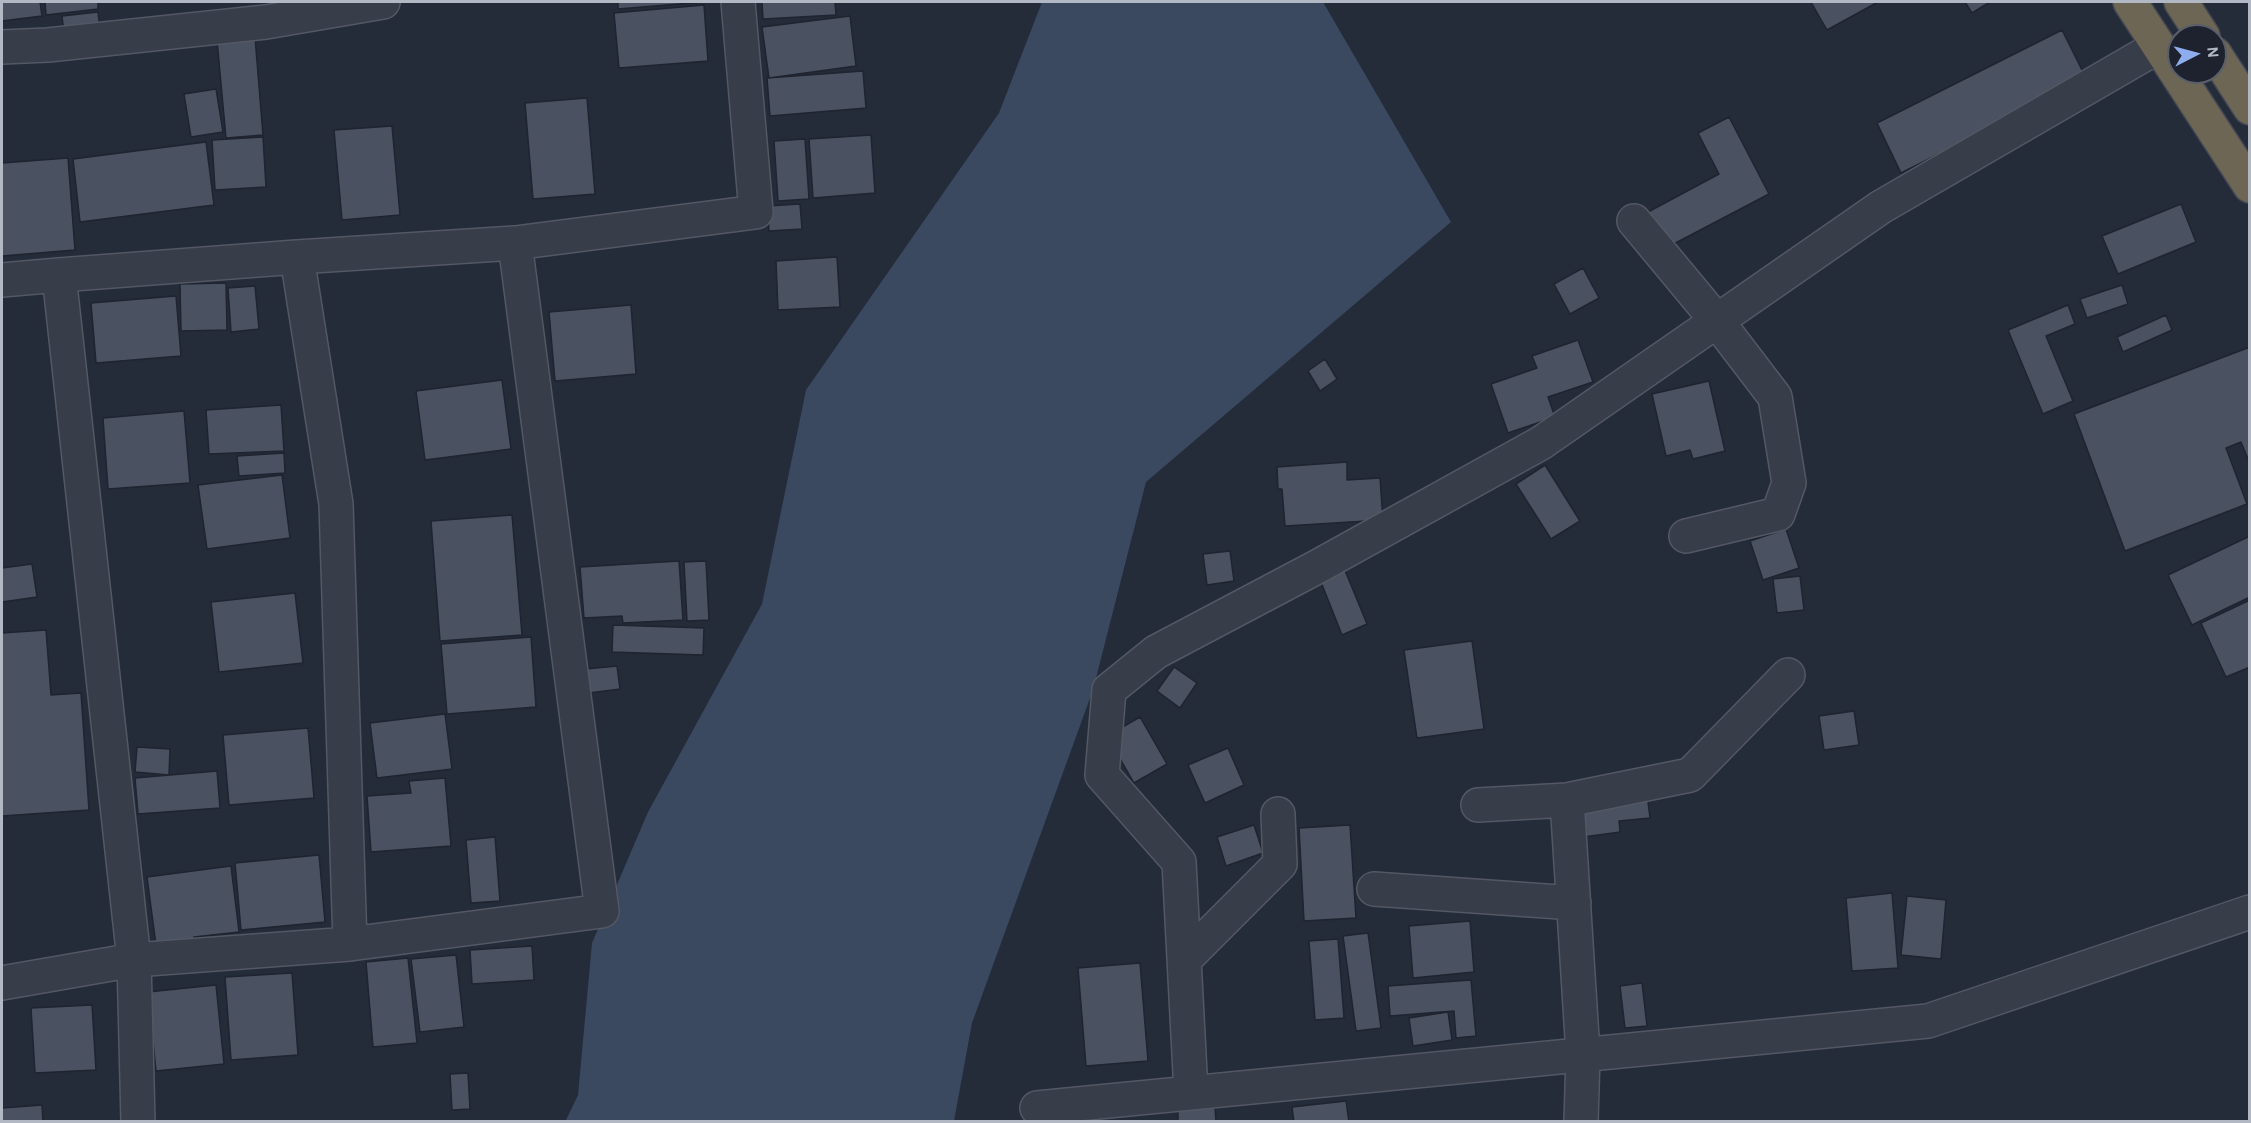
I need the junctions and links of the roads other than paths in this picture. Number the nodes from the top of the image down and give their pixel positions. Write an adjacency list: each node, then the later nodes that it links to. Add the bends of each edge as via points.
1 (383, 2): 6 (street, via 266,22 48,45)
2 (738, 2): 12 (street, via 756,212)
3 (2130, 2): 7 (highway)
4 (2181, 2): 5 (highway)
5 (2195, 24)
6 (2, 46)
7 (2159, 46): 10 (highway); 16 (street, via 1881,207)
8 (2227, 73): 9 (highway)
9 (2250, 108)
10 (2250, 186)
11 (1634, 221): 16 (street)
12 (515, 243): 13 (street); 25 (street, via 602,911)
13 (297, 257): 14 (street); 25 (street, via 336,504)
14 (59, 275): 15 (street); 26 (street)
15 (2, 280)
16 (1717, 321): 17 (street, via 1775,397 1789,483 1778,514); 27 (street, via 1541,443 1156,652 1109,690 1102,775 1179,862)
17 (1686, 536)
18 (1788, 675): 19 (street, via 1690,775)
19 (1567, 800): 20 (street); 23 (street)
20 (1478, 805)
21 (1278, 814): 27 (street, via 1280,864)
22 (1374, 889): 23 (street)
23 (1574, 903): 29 (street)
24 (2250, 912): 29 (street, via 1928,1021)
25 (350, 944): 26 (street)
26 (134, 960): 28 (street); 32 (street)
27 (1184, 960): 30 (street)
28 (2, 983)
29 (1583, 1054): 30 (street); 33 (street)
30 (1191, 1093): 31 (street)
31 (1037, 1108)
32 (138, 1122)
33 (1581, 1122)

